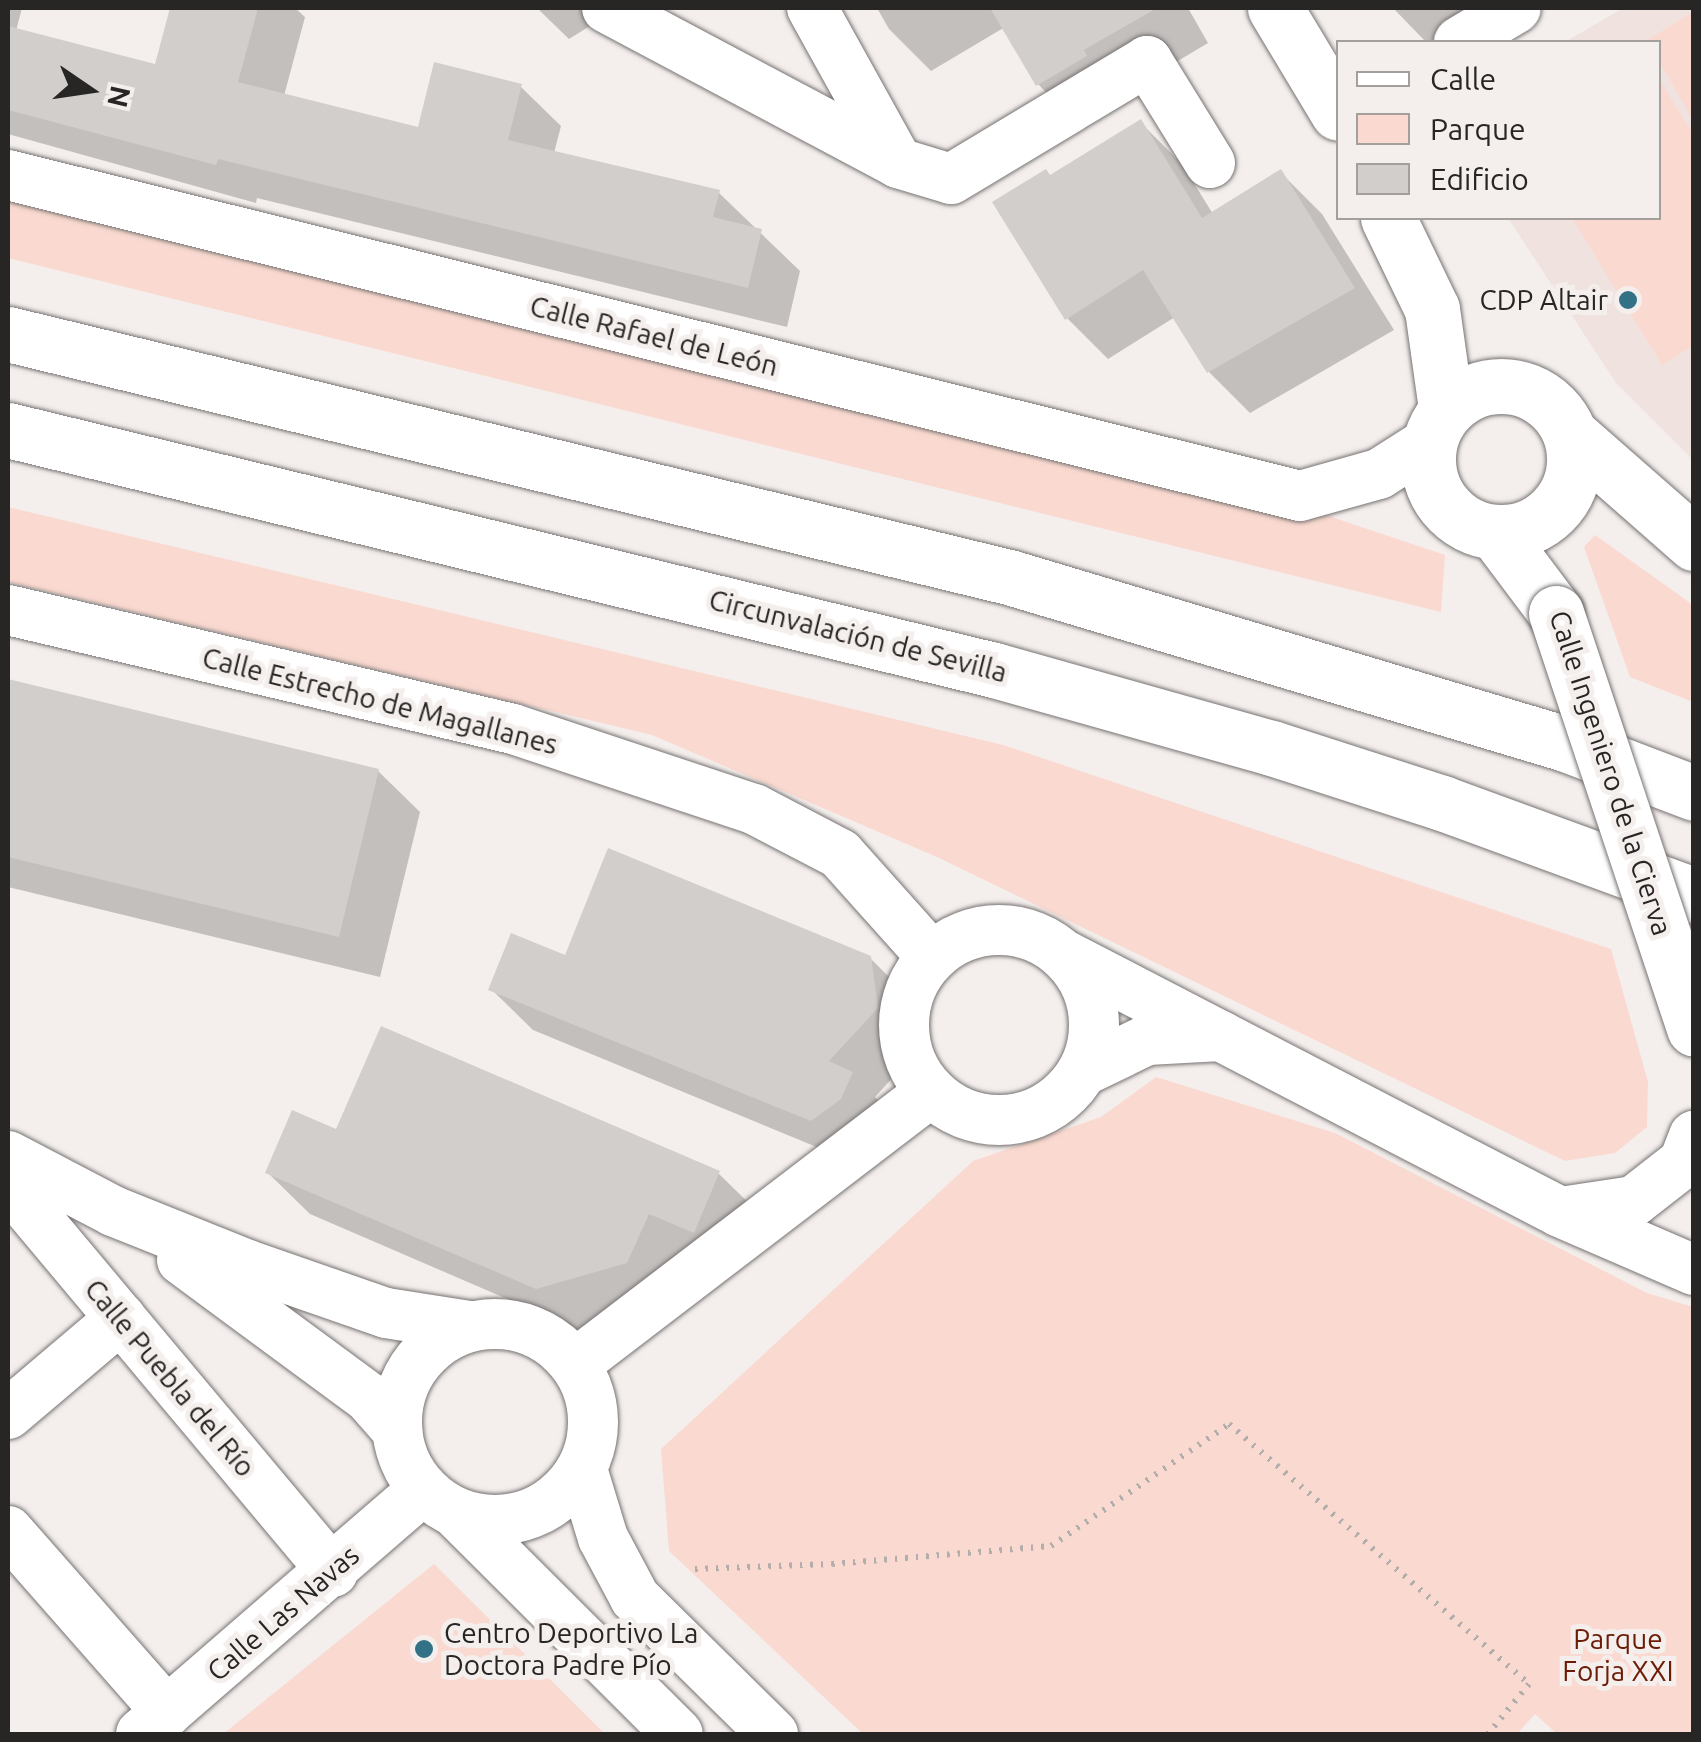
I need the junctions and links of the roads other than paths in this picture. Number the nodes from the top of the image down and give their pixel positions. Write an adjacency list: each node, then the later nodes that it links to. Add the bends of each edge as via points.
1 (608, 8): 7 (street)
2 (812, 8): 7 (street)
3 (1274, 8): 6 (main road)
4 (1516, 8): 5 (street)
5 (1461, 40)
6 (1336, 110)
7 (898, 163): 8 (street, via 951,179 1147,61)
8 (1210, 163)
9 (8, 175): 14 (street, Calle Rafael de León, via 1300,496 1379,474)
10 (1389, 220): 11 (main road)
11 (1432, 309): 13 (main road); 14 (main road)
12 (8, 334): 22 (main road, via 1009,577 1566,744)
13 (1516, 387): 14 (main road, via 1467,393); 16 (main road, via 1540,396)
14 (1438, 425): 18 (main road, via 1427,466 1433,489 1465,524)
15 (8, 430): 23 (main road, Circunvalación de Sevilla, via 994,670 1291,754)
16 (1570, 435): 17 (main road, via 1572,477); 19 (main road)
17 (1551, 513): 18 (main road, via 1522,529); 21 (main road, Calle Ingeniero de la Cierva)
18 (1496, 533): 21 (main road)
19 (1694, 543)
20 (8, 610): 24 (street, Calle Estrecho de Magallanes, via 513,729 754,809 840,854)
21 (1556, 613): 26 (main road, Calle Ingeniero de la Cierva, bridge)
22 (1694, 793)
23 (1694, 896)
24 (932, 956): 25 (street, via 956,939 1014,929); 29 (street, via 904,1010 913,1068)
25 (1066, 956): 27 (street); 28 (street, via 1094,1010 1094,1041)
26 (1694, 1029)
27 (1226, 1036): 28 (street, via 1146,1040); 34 (street)
28 (1083, 1071): 29 (street, via 1041,1111 1012,1120 983,1120)
29 (931, 1092): 38 (street)
30 (1694, 1136): 34 (street, via 1684,1162 1634,1202)
31 (8, 1156): 33 (street)
32 (8, 1184): 36 (street, Calle Puebla del Río)
33 (113, 1211): 37 (street, via 386,1312); 40 (street, via 270,1320 369,1398)
34 (1560, 1212): 35 (street)
35 (1694, 1270)
36 (120, 1318): 39 (street); 44 (street, Calle Puebla del Río)
37 (469, 1326): 38 (street, via 528,1329 554,1342); 40 (street, via 438,1341 414,1365 400,1396)
38 (574, 1364): 41 (street, via 594,1416)
39 (8, 1414)
40 (397, 1430): 42 (street, via 405,1463)
41 (582, 1469): 42 (street, via 541,1510 514,1519 484,1521); 47 (street, via 603,1538 636,1598)
42 (440, 1502): 44 (street, Calle Las Navas); 46 (street)
43 (8, 1531): 45 (street)
44 (333, 1572): 45 (street, Calle Las Navas)
45 (154, 1723)
46 (678, 1734)
47 (773, 1734)

